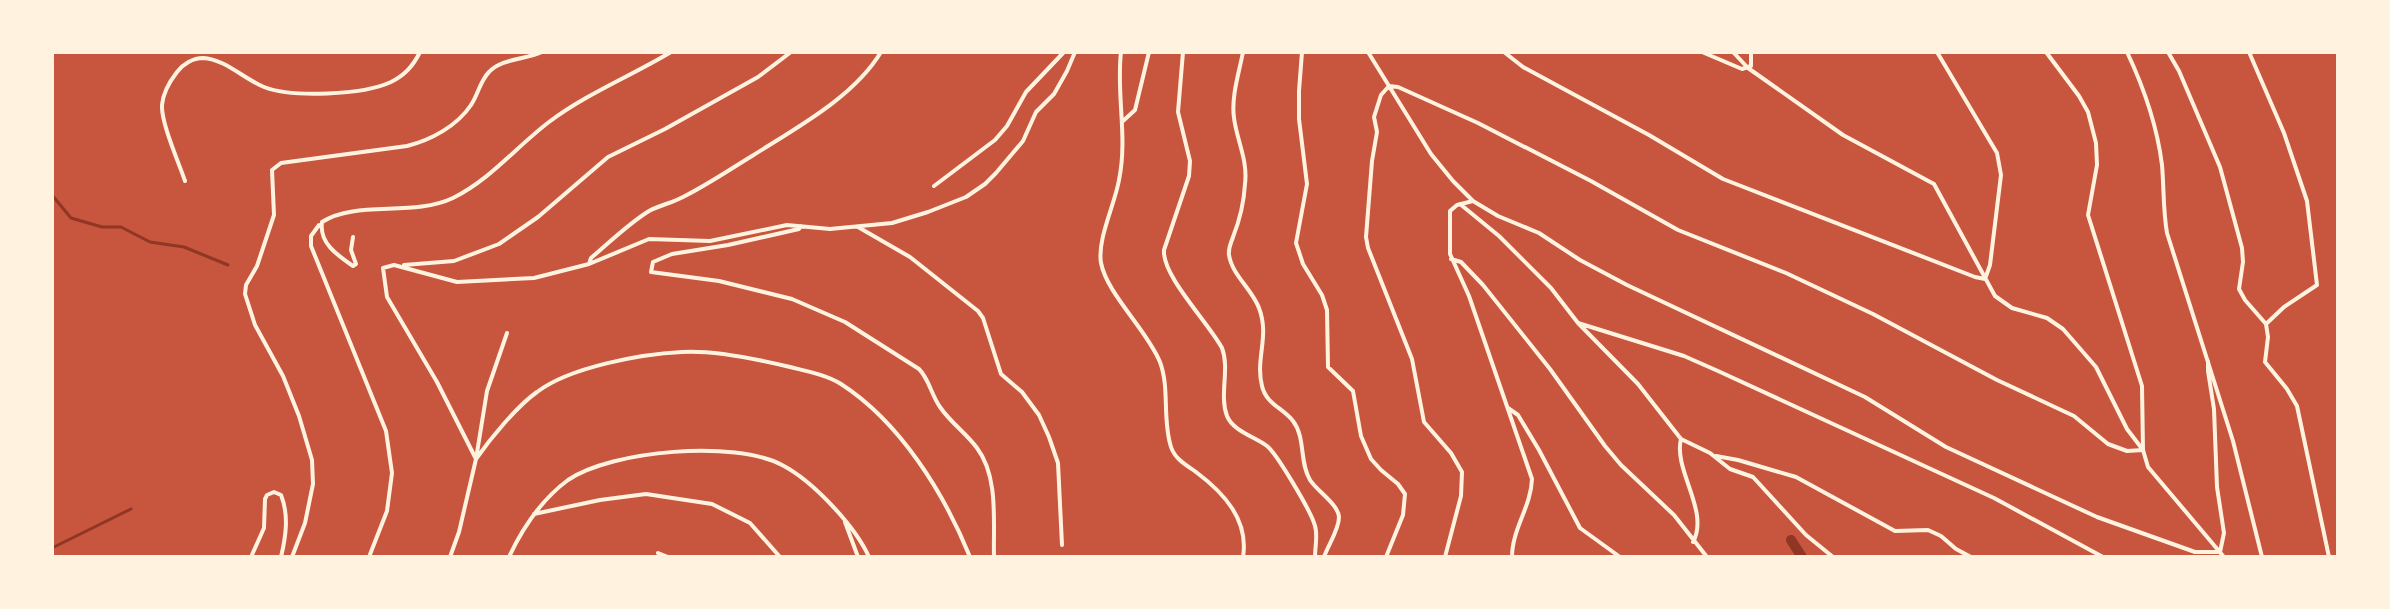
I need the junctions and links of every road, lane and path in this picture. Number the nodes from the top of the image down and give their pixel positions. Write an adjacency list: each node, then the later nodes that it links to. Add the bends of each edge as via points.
1 (420, 52): 26 (street, via 405,74 388,83 315,93 263,87 212,60 190,60 179,68 162,103)
2 (542, 52): 55 (street, via 488,72 465,113 423,142 281,163 272,170 274,215 245,294 283,376 312,460 305,523)
3 (671, 52): 30 (street, via 570,107 492,174 453,198 425,207 342,213)
4 (791, 52): 36 (street, via 745,84 608,157 499,244 454,261)
5 (881, 52): 35 (street, via 838,98 681,199 648,212)
6 (1064, 52): 27 (street, via 1026,92 995,140)
7 (1075, 52): 32 (street, via 1023,141 985,184 928,212 892,223)
8 (1121, 52): 25 (street)
9 (1149, 52): 25 (street, via 1135,110)
10 (1183, 52): 66 (street, via 1178,112 1189,176 1164,258 1222,348 1229,420 1279,459 1316,528)
11 (1243, 52): 67 (street, via 1233,106 1245,185 1229,255 1263,321 1264,392 1297,426 1308,476 1336,507 1339,518)
12 (1302, 52): 68 (street, via 1299,109 1307,184 1296,243 1327,310 1328,367 1353,391 1371,459 1405,494 1403,515)
13 (1368, 52): 24 (street)
14 (1504, 52): 37 (street, via 1723,179)
15 (1702, 52): 23 (street)
16 (1733, 52): 23 (street)
17 (1751, 52): 23 (street)
18 (1937, 52): 37 (street, via 2000,163)
19 (2046, 52): 44 (street, via 2088,112 2096,143 2088,215 2142,386)
20 (2127, 52): 41 (street, via 2157,132 2167,233)
21 (2249, 52): 39 (street, via 2307,201 2317,285)
22 (2170, 53): 39 (street, via 2220,167 2242,248 2239,289)
23 (1748, 68): 37 (street, via 1843,135 1934,184)
24 (1389, 86): 28 (street, via 1431,154); 44 (street, via 1478,123 1678,230 1873,314 2074,416 2108,444); 69 (street, via 1374,117 1366,237 1412,359 1424,422 1462,472)
25 (1123, 121): 65 (street, via 1120,179 1101,263 1160,363 1171,448 1234,509 1245,536)
26 (185, 181)
27 (934, 186)
28 (1473, 201): 29 (street); 52 (street, via 1627,285 1865,397 1974,460 2115,524 2195,552)
29 (1460, 204): 34 (street, via 1449,217); 38 (street, via 1551,288)
30 (322, 222): 33 (street, via 325,243 353,266); 56 (street, via 311,236 311,246 386,431 392,473 387,511)
31 (801, 226): 32 (street); 35 (street, via 710,241 649,239); 64 (street, via 672,254 653,262 651,272 792,299 845,322 919,369 940,407 977,447 989,470)
32 (855, 226): 50 (street, via 910,257 983,318 1001,374 1022,392 1049,437 1058,463)
33 (353, 237)
34 (1451, 259): 42 (street); 49 (street, via 1483,285 1605,446 1674,515)
35 (589, 264): 36 (street, via 547,276 473,282)
36 (394, 265): 46 (street, via 383,268 387,297)
37 (1985, 279): 44 (street, via 1995,296 2012,308 2047,318 2080,347)
38 (1578, 323): 43 (street, via 1638,384); 75 (street, via 1718,371 1994,498)
39 (2266, 324): 77 (street, via 2265,362 2297,406)
40 (507, 333): 46 (street, via 487,391)
41 (2208, 361): 52 (street); 76 (street)
42 (1508, 408): 70 (street, via 1532,479); 71 (street, via 1518,415 1580,528)
43 (1681, 439): 45 (street); 49 (street, via 1697,530)
44 (2143, 450): 52 (street, via 2148,467)
45 (1716, 456): 73 (street, via 1730,469 1753,477); 74 (street, via 1796,477 1895,531 1928,530)
46 (476, 459): 57 (street); 63 (street, via 539,390 600,364 683,352 751,358 838,382 862,399 933,480)
47 (534, 514): 48 (street, via 568,480 607,463 663,453 734,451 791,470); 58 (street); 60 (street, via 646,494 712,504 750,523)
48 (843, 519): 61 (street); 62 (street)
49 (1693, 542): 72 (street)
50 (1062, 545)
51 (658, 553): 59 (street)
52 (2222, 554)
53 (251, 557): 54 (street, via 264,528 265,499 274,492 286,508)
54 (281, 557)
55 (292, 557)
56 (369, 557)
57 (450, 557)
58 (509, 557)
59 (668, 557)
60 (780, 557)
61 (858, 557)
62 (869, 557)
63 (970, 557)
64 (994, 557)
65 (1243, 557)
66 (1315, 557)
67 (1324, 557)
68 (1386, 557)
69 (1445, 557)
70 (1513, 557)
71 (1620, 557)
72 (1707, 557)
73 (1833, 557)
74 (1971, 557)
75 (2103, 557)
76 (2262, 557)
77 (2329, 557)

